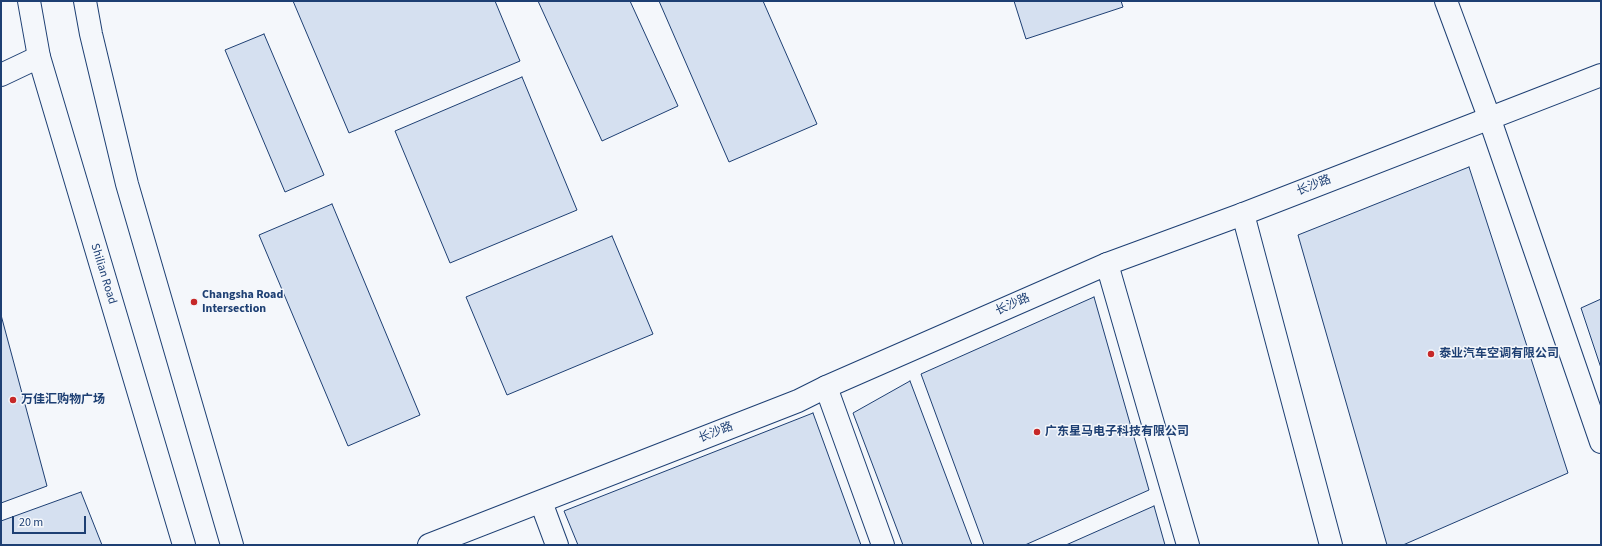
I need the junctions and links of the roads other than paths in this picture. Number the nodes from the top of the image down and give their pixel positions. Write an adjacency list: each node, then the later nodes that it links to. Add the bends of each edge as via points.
1 (30, 1): 4 (street, Shilian Road)
2 (85, 1): 14 (street, via 127,184)
3 (1446, 1): 7 (street)
4 (39, 57): 5 (street); 13 (street, Shilian Road)
5 (1, 75)
6 (1601, 75): 7 (street, 长沙路)
7 (1489, 117): 8 (street, 长沙路); 11 (street)
8 (1243, 214): 9 (street, 长沙路); 19 (street)
9 (1107, 264): 10 (street, 长沙路); 18 (street)
10 (826, 387): 12 (street, 长沙路, via 798,401); 17 (street)
11 (1601, 442)
12 (541, 502): 15 (street, 长沙路); 16 (street)
13 (184, 545)
14 (232, 545)
15 (430, 545)
16 (557, 545)
17 (883, 545)
18 (1188, 545)
19 (1331, 545)

